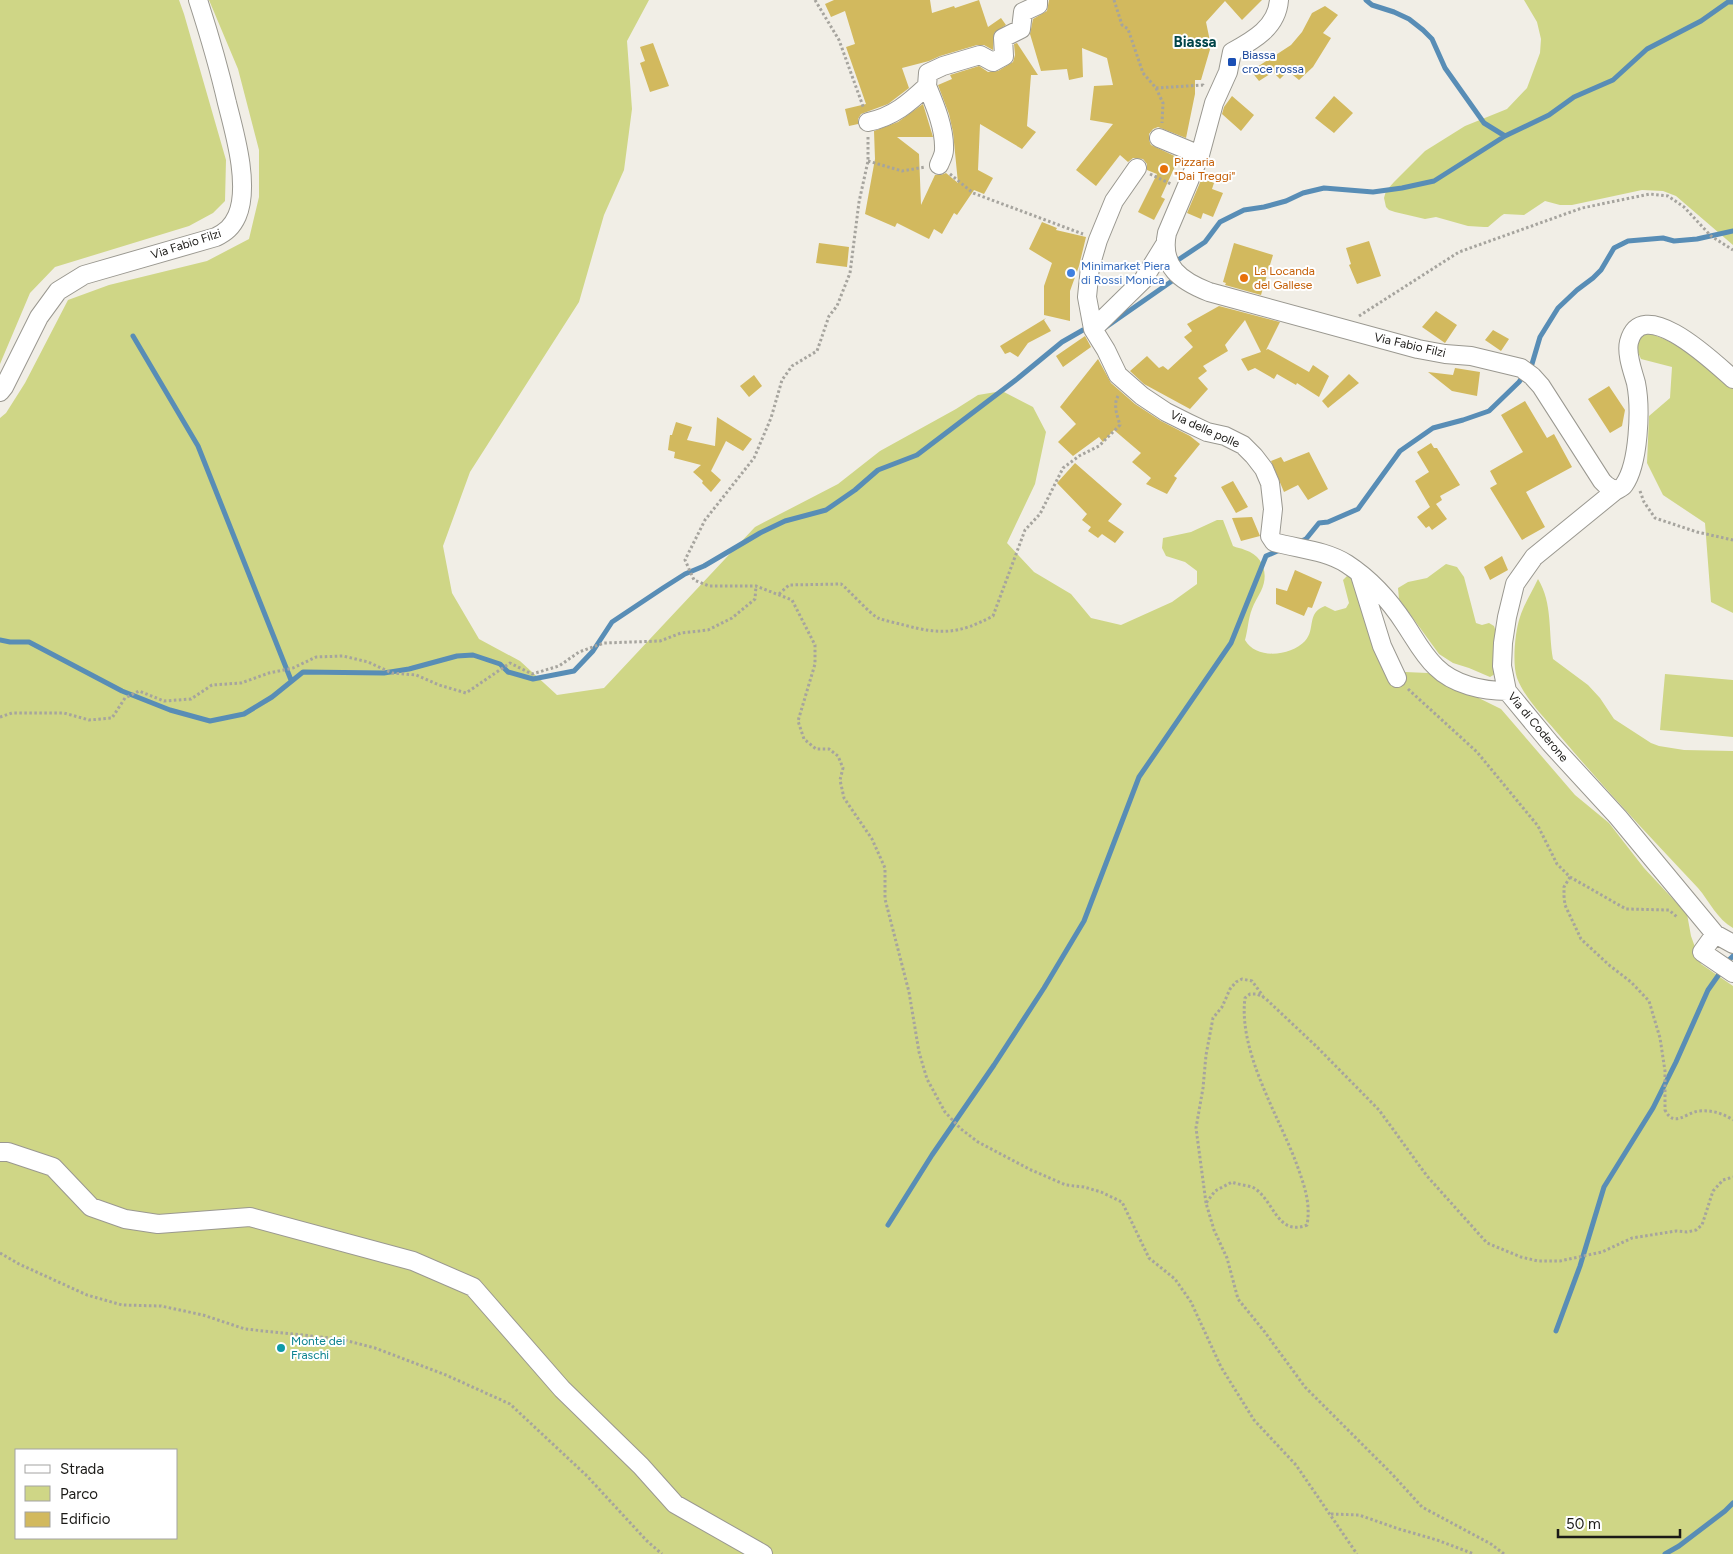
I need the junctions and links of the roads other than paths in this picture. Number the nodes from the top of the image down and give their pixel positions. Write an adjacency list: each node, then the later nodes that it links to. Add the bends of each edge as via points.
1 (198, 0): 13 (street, Via Fabio Filzi, via 215,52 238,150 241,198 238,215 227,231 216,237 84,275 58,291 39,317)
2 (1038, 0): 4 (street, via 1038,5 1024,12 1021,29 1003,38 1004,56 993,62 980,55 943,66 928,73)
3 (1279, 0): 7 (street, via 1273,22 1254,40 1232,52)
4 (927, 86): 5 (street, via 896,112); 8 (street, via 942,132 944,151)
5 (868, 122)
6 (1159, 138): 7 (street)
7 (1200, 155): 10 (street)
8 (939, 165)
9 (1137, 168): 11 (street, via 1114,201 1090,267 1087,282)
10 (1164, 246): 11 (street, via 1143,280); 14 (street, Via Fabio Filzi, via 1170,267 1188,284 1209,292 1418,349 1471,356 1521,368 1542,386 1602,481)
11 (1092, 328): 15 (street, Via delle polle, via 1118,376 1142,396 1207,432 1243,445 1254,456 1264,469 1271,490 1272,540 1330,555)
12 (1733, 379): 14 (street, via 1702,352 1670,331 1640,326 1628,343 1636,384 1638,424 1633,463 1624,486)
13 (0, 392)
14 (1615, 491): 17 (street, Via di Coderone, via 1534,557 1515,584 1503,643 1502,666)
15 (1360, 574): 16 (street, via 1382,646); 17 (street, via 1380,592 1436,668 1470,686 1488,691)
16 (1397, 678)
17 (1507, 691): 18 (street, Via di Coderone)
18 (1715, 934): 19 (street, Via di Coderone); 20 (street, via 1702,952)
19 (1733, 944)
20 (1733, 973)
21 (0, 1152): 22 (street, via 53,1167 90,1207 125,1219 158,1224 250,1217 413,1260 473,1287 562,1389 675,1504)
22 (763, 1554)

